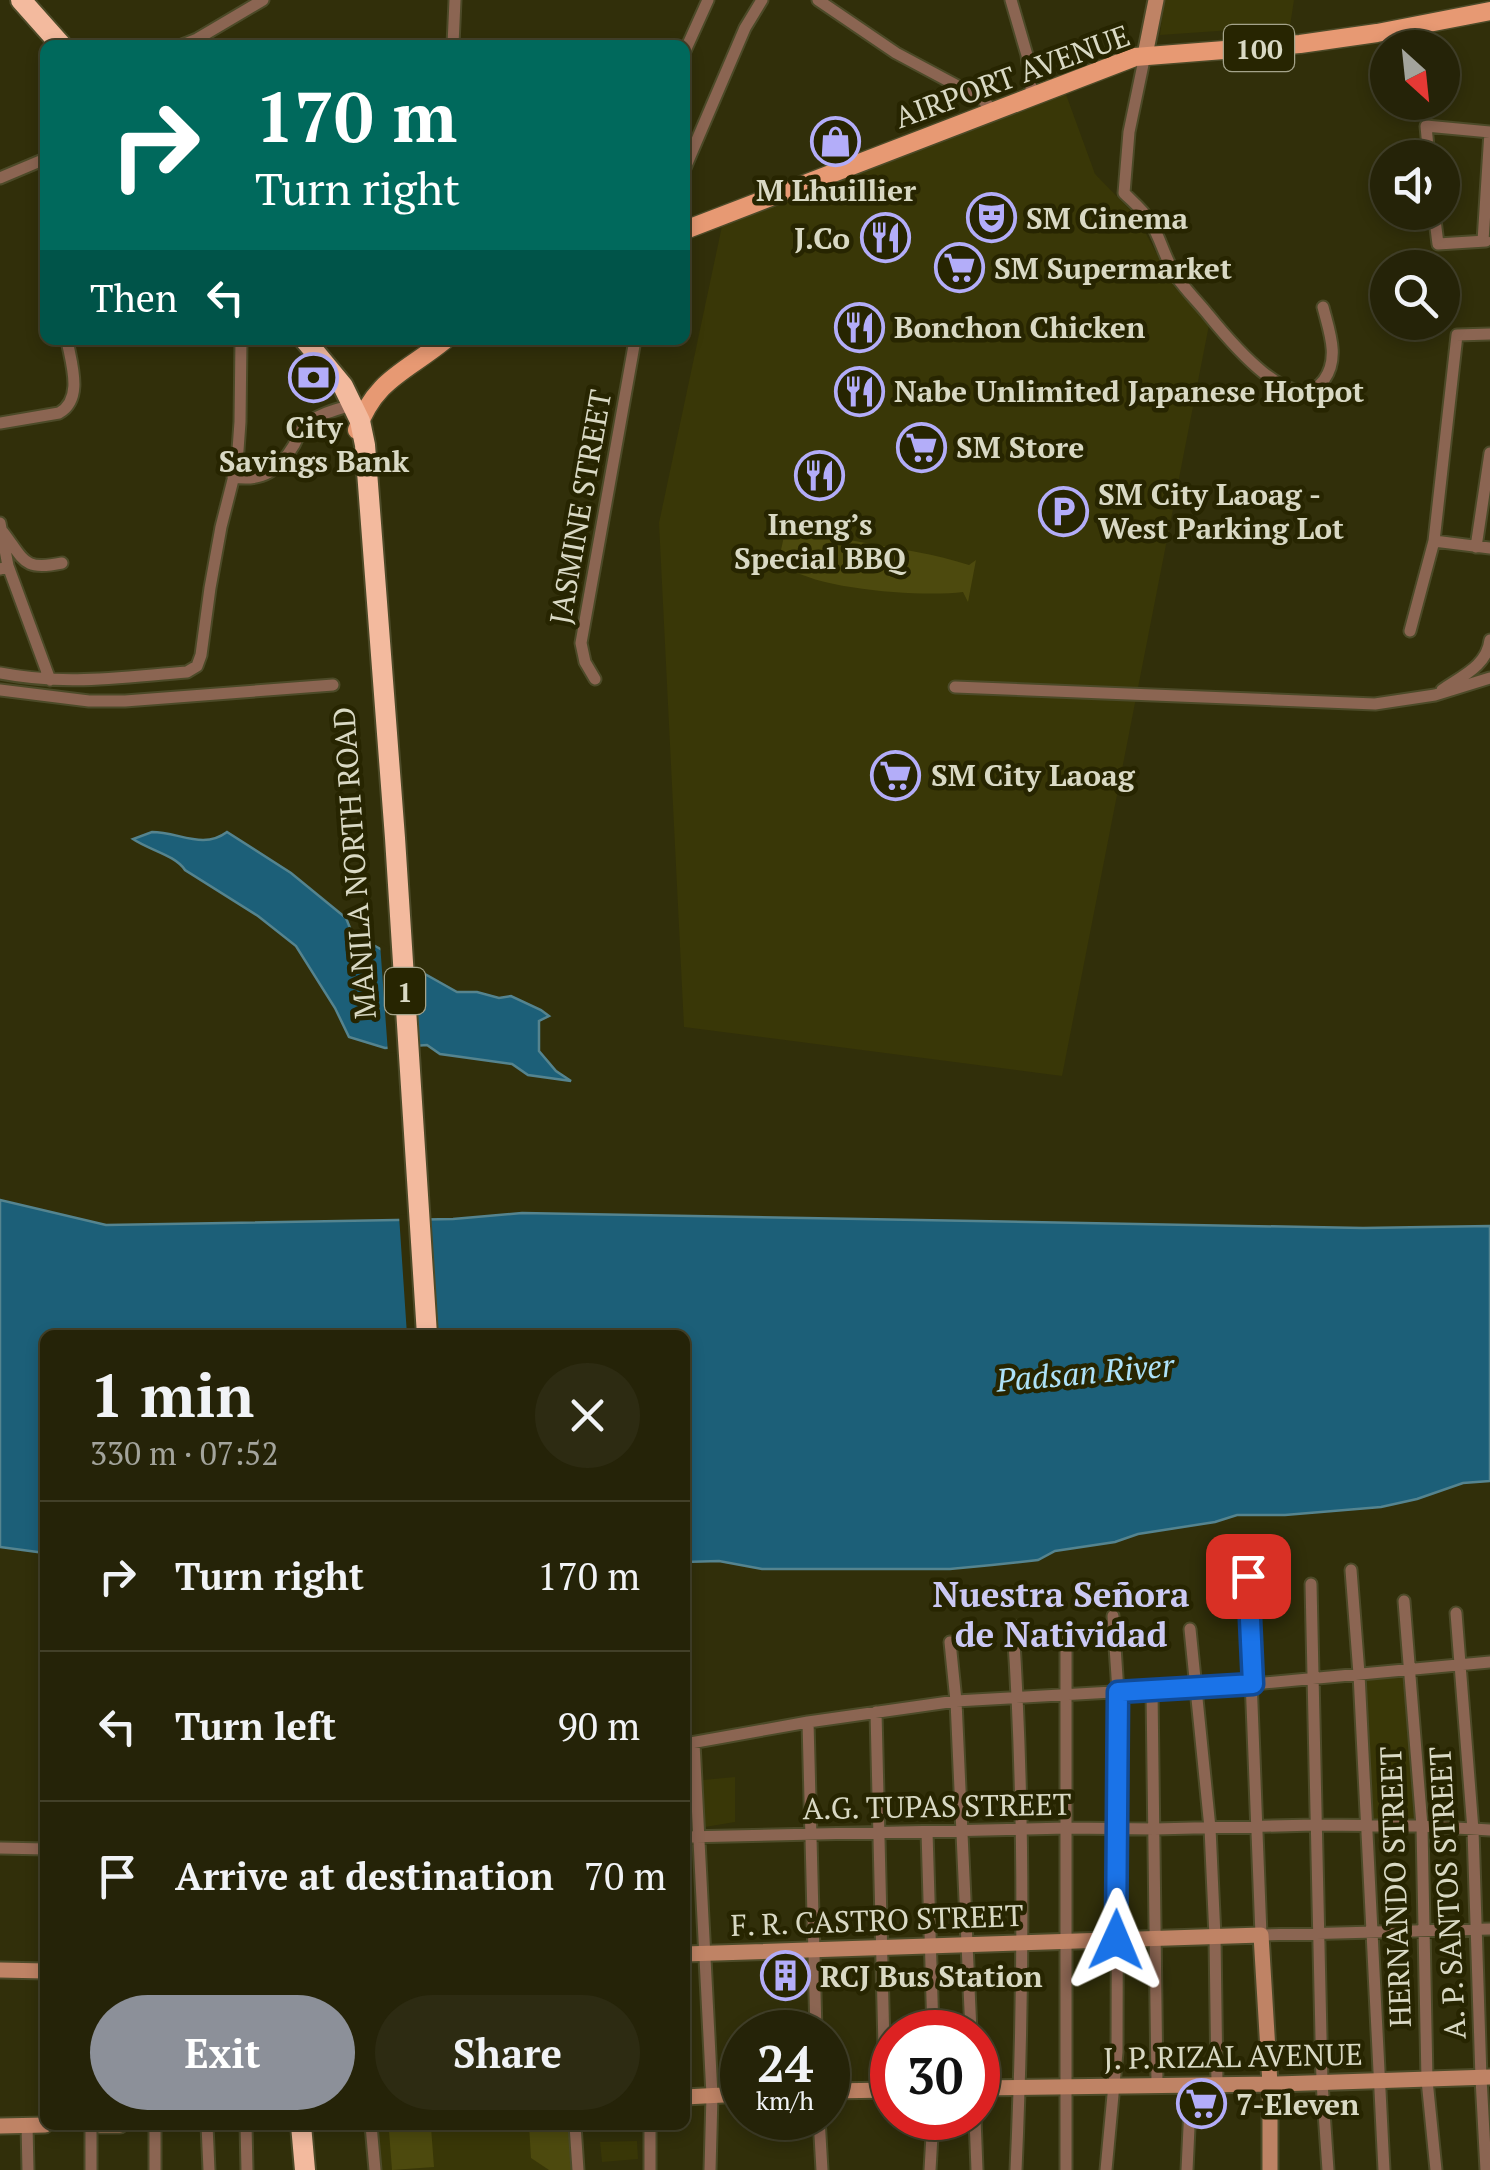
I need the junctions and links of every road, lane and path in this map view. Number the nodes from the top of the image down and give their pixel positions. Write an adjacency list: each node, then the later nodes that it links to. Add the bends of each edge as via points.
1 (263, 0): 11 (street)
2 (455, 0): 12 (street)
3 (708, 0): 13 (street)
4 (762, 0): 18 (street)
5 (818, 0): 16 (street)
6 (1011, 0): 15 (street)
7 (1156, 0): 14 (main road)
8 (28, 2): 10 (highway)
9 (1490, 11): 14 (main road, AIRPORT AVENUE / 100, via 1300,44)
10 (57, 40)
11 (193, 40)
12 (453, 40)
13 (690, 41)
14 (1145, 55): 15 (main road, AIRPORT AVENUE / 100); 24 (street, via 1124,193 1150,222 1178,278 1244,358 1293,390 1315,388 1331,368)
15 (1032, 96): 16 (main road, AIRPORT AVENUE / 100)
16 (992, 111): 21 (main road, AIRPORT AVENUE / 100)
17 (1427, 140): 23 (street, via 1426,126 1490,132)
18 (690, 156)
19 (40, 160): 20 (street)
20 (0, 178)
21 (690, 228)
22 (1436, 230): 23 (street, via 1438,244)
23 (1487, 241)
24 (1323, 306)
25 (1490, 334): 37 (street, via 1458,335)
26 (67, 345): 33 (street, via 74,393 67,408)
27 (241, 345): 35 (street)
28 (308, 345): 32 (highway)
29 (439, 345): 31 (main road)
30 (634, 345): 46 (street, JASMINE STREET, via 581,644)
31 (384, 388): 32 (main road); 32 (main road, via 365,390)
32 (348, 407): 35 (street, via 309,422 272,472); 43 (highway, MANILA NORTH ROAD / 1)
33 (0, 423)
34 (1490, 455): 38 (street)
35 (234, 478): 47 (street, via 197,666 188,672)
36 (2, 528): 39 (street, via 26,562 39,568); 40 (street)
37 (1434, 541): 38 (street); 41 (street)
38 (1483, 548)
39 (62, 563)
40 (4, 568): 47 (street)
41 (1410, 631)
42 (1490, 640): 51 (street, via 1484,660)
43 (375, 649): 52 (highway, MANILA NORTH ROAD / 1); 53 (highway, MANILA NORTH ROAD / 1)
44 (0, 673): 47 (street)
45 (1490, 678): 51 (street)
46 (595, 679)
47 (50, 680)
48 (333, 685): 50 (street, via 125,701)
49 (955, 687): 51 (street, via 1374,704)
50 (0, 690)
51 (1435, 695)
52 (415, 1330)
53 (427, 1330)
54 (1351, 1570): 67 (street)
55 (1248, 1576): 69 (street)
56 (1310, 1584): 68 (street)
57 (1404, 1601): 66 (street, HERNANDO STREET)
58 (1456, 1613): 65 (street, A. P. SANTOS STREET)
59 (1113, 1616): 72 (street)
60 (1012, 1626): 74 (street)
61 (1066, 1630): 73 (street)
62 (1190, 1630): 70 (street)
63 (950, 1642): 75 (street)
64 (1490, 1662): 65 (street)
65 (1458, 1664): 66 (street); 89 (street, A. P. SANTOS STREET)
66 (1409, 1668): 67 (street); 83 (street, HERNANDO STREET)
67 (1359, 1674): 68 (street); 82 (street)
68 (1311, 1678): 69 (street); 80 (street)
69 (1253, 1684): 70 (street); 81 (street)
70 (1196, 1686): 71 (street); 86 (street)
71 (1152, 1690): 72 (street); 87 (street)
72 (1118, 1692): 73 (street); 85 (street)
73 (1066, 1694): 74 (street); 84 (street)
74 (1017, 1696): 75 (street); 88 (street)
75 (956, 1701): 76 (street); 91 (street)
76 (876, 1712): 77 (street); 92 (street)
77 (808, 1722): 78 (street); 94 (street)
78 (690, 1744)
79 (690, 1775): 95 (street)
80 (1314, 1825): 81 (street, A.G. TUPAS STREET); 82 (street, A.G. TUPAS STREET); 101 (street)
81 (1257, 1826): 86 (street, A.G. TUPAS STREET); 102 (street)
82 (1367, 1826): 83 (street, A.G. TUPAS STREET); 100 (street)
83 (1422, 1826): 89 (street, A.G. TUPAS STREET); 99 (street, HERNANDO STREET)
84 (1067, 1828): 85 (street, A.G. TUPAS STREET); 88 (street, A.G. TUPAS STREET); 106 (street)
85 (1118, 1828): 87 (street, A.G. TUPAS STREET); 105 (street)
86 (1210, 1828): 87 (street, A.G. TUPAS STREET); 103 (street)
87 (1154, 1829): 104 (street)
88 (1022, 1830): 91 (street, A.G. TUPAS STREET); 107 (street)
89 (1473, 1830): 90 (street, A.G. TUPAS STREET); 98 (street, A. P. SANTOS STREET)
90 (1490, 1830)
91 (962, 1831): 93 (street, A.G. TUPAS STREET); 108 (street)
92 (880, 1832): 93 (street, A.G. TUPAS STREET); 94 (street, A.G. TUPAS STREET); 110 (street)
93 (927, 1832): 109 (street)
94 (810, 1833): 95 (street, A.G. TUPAS STREET); 111 (street)
95 (692, 1837): 113 (street)
96 (0, 1848): 97 (street)
97 (40, 1849)
98 (1484, 1929): 99 (street, F. R. CASTRO STREET); 120 (street, A. P. SANTOS STREET)
99 (1426, 1930): 100 (street, F. R. CASTRO STREET); 121 (street, HERNANDO STREET)
100 (1371, 1931): 101 (street, F. R. CASTRO STREET); 122 (street)
101 (1319, 1933): 102 (street, F. R. CASTRO STREET); 123 (street)
102 (1261, 1935): 103 (main road, F. R. CASTRO STREET); 125 (main road)
103 (1215, 1937): 104 (main road, F. R. CASTRO STREET); 124 (street)
104 (1156, 1939): 105 (main road, F. R. CASTRO STREET); 128 (street)
105 (1116, 1940): 106 (main road, F. R. CASTRO STREET); 127 (street)
106 (1068, 1941): 107 (main road, F. R. CASTRO STREET); 129 (street)
107 (1024, 1942): 108 (main road, F. R. CASTRO STREET); 131 (street)
108 (966, 1943): 109 (main road, F. R. CASTRO STREET); 119 (street)
109 (929, 1945): 110 (main road, F. R. CASTRO STREET); 118 (street)
110 (883, 1946): 111 (main road, F. R. CASTRO STREET); 117 (street)
111 (814, 1949): 113 (main road, F. R. CASTRO STREET); 116 (street)
112 (690, 1954): 113 (main road, F. R. CASTRO STREET)
113 (704, 1954): 132 (street)
114 (0, 1970): 115 (main road)
115 (40, 1970)
116 (815, 2010)
117 (886, 2010)
118 (931, 2010)
119 (969, 2010)
120 (1485, 2078): 121 (main road, J. P. RIZAL AVENUE); 170 (street, A. P. SANTOS STREET)
121 (1427, 2080): 122 (main road, J. P. RIZAL AVENUE); 169 (street, HERNANDO STREET)
122 (1381, 2081): 123 (main road, J. P. RIZAL AVENUE); 168 (street)
123 (1322, 2082): 125 (main road, J. P. RIZAL AVENUE); 167 (street)
124 (1217, 2084): 125 (main road, J. P. RIZAL AVENUE); 126 (main road, J. P. RIZAL AVENUE)
125 (1270, 2084): 166 (main road)
126 (1191, 2085): 128 (main road, J. P. RIZAL AVENUE); 165 (street)
127 (1115, 2086): 128 (main road, J. P. RIZAL AVENUE); 129 (main road, J. P. RIZAL AVENUE); 164 (street)
128 (1157, 2086)
129 (1067, 2087): 131 (main road, J. P. RIZAL AVENUE); 163 (street)
130 (1000, 2088): 131 (main road, J. P. RIZAL AVENUE)
131 (1020, 2088): 162 (street)
132 (712, 2095): 133 (main road); 134 (main road); 158 (street)
133 (720, 2095)
134 (690, 2096)
135 (28, 2125): 136 (main road); 137 (main road); 149 (street)
136 (40, 2125)
137 (0, 2126)
138 (92, 2130): 150 (street)
139 (154, 2130): 151 (street)
140 (207, 2130): 152 (street)
141 (246, 2130): 153 (street)
142 (301, 2130): 154 (highway)
143 (372, 2130): 155 (street)
144 (575, 2130): 156 (street)
145 (650, 2130): 157 (street)
146 (820, 2140): 159 (street)
147 (932, 2140): 160 (street)
148 (976, 2140): 161 (street)
149 (28, 2170)
150 (91, 2170)
151 (155, 2170)
152 (209, 2170)
153 (246, 2170)
154 (304, 2170)
155 (376, 2170)
156 (578, 2170)
157 (650, 2170)
158 (710, 2170)
159 (822, 2170)
160 (930, 2170)
161 (977, 2170)
162 (1016, 2170)
163 (1066, 2170)
164 (1106, 2170)
165 (1187, 2170)
166 (1270, 2170)
167 (1328, 2170)
168 (1384, 2170)
169 (1436, 2170)
170 (1486, 2170)

